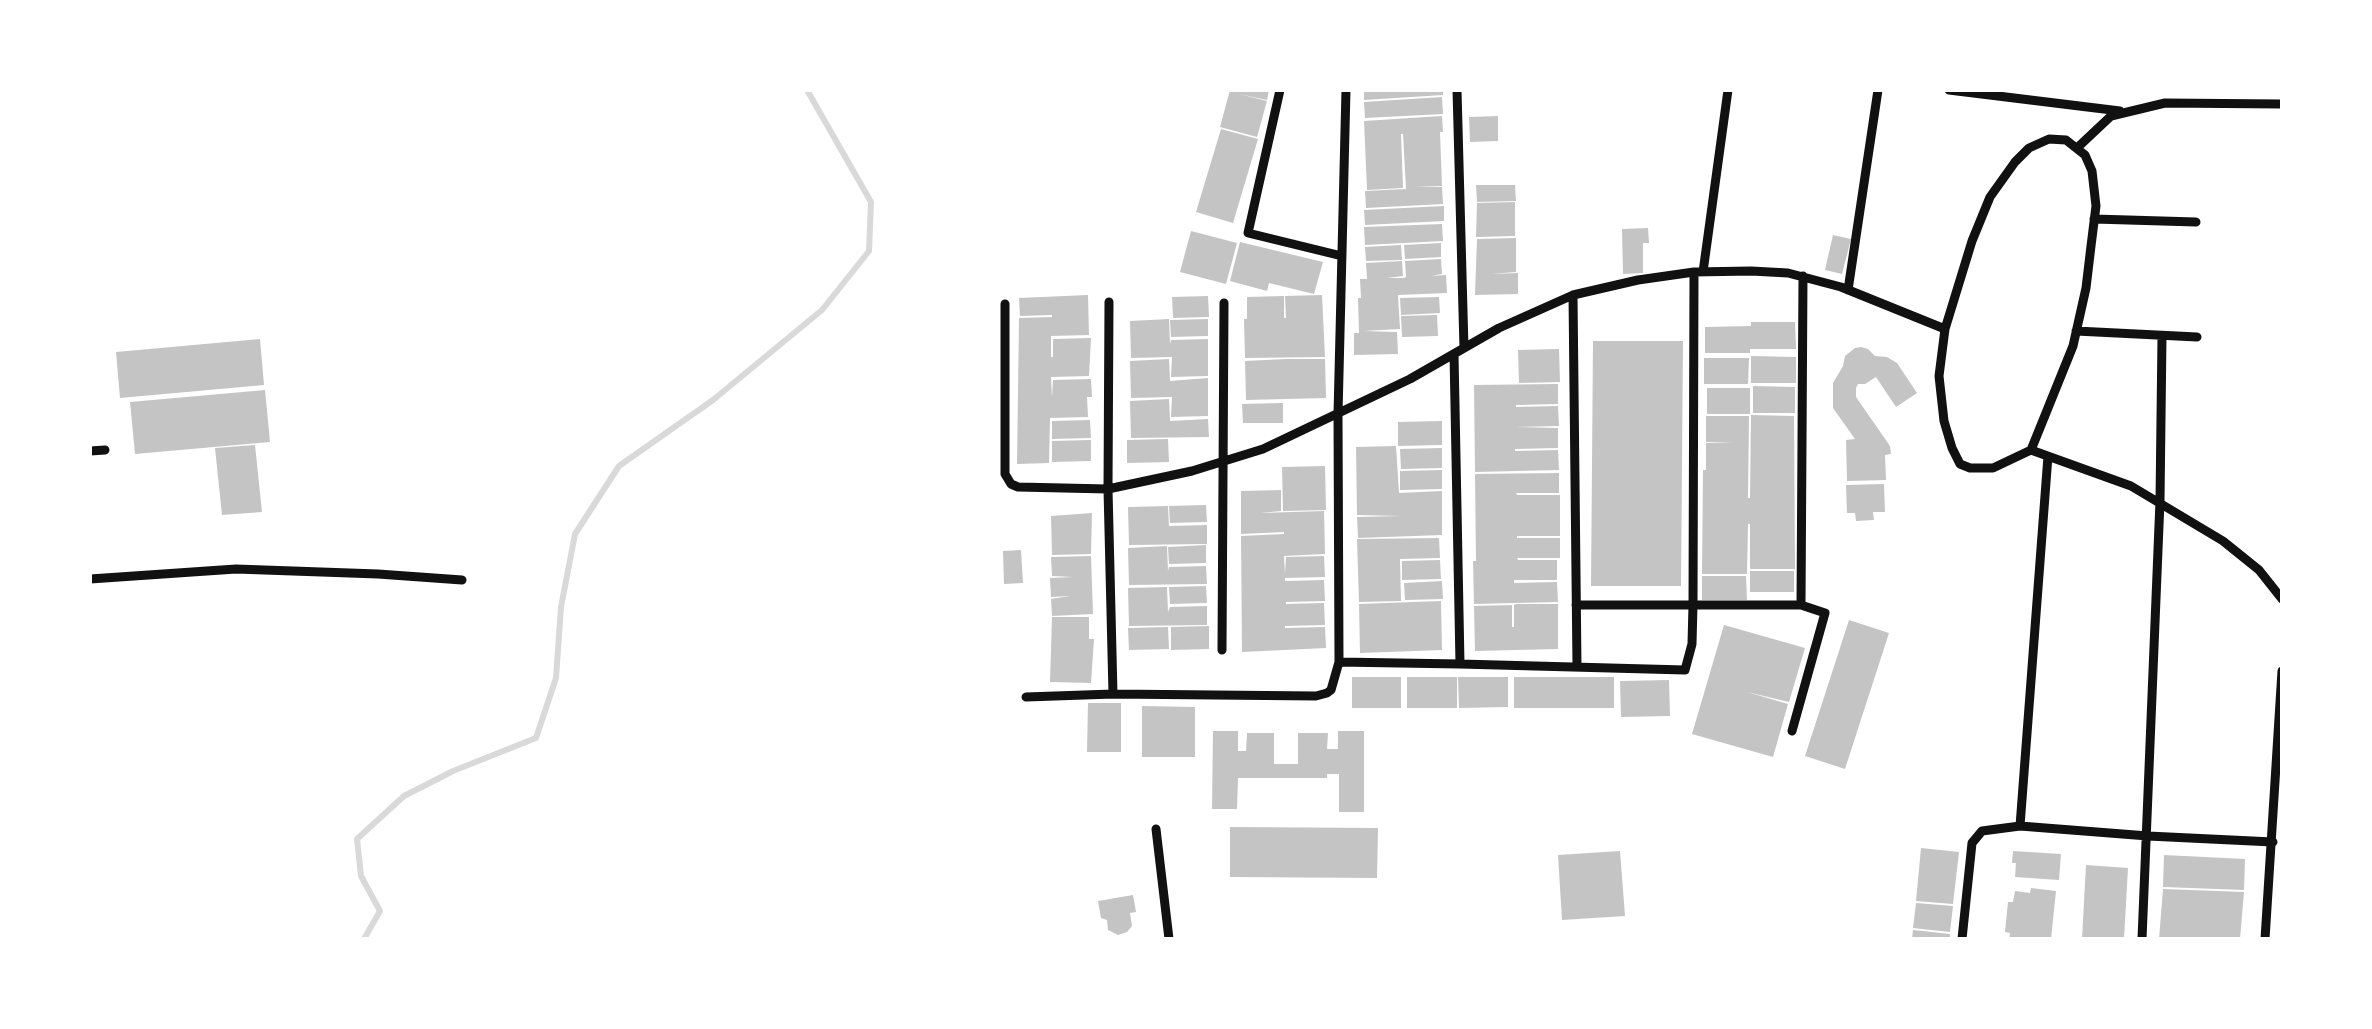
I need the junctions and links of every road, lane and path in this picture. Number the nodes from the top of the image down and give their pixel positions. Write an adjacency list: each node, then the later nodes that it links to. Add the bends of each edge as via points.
1 (1280, 90): 14 (street, via 1248,233)
2 (1346, 90): 14 (street)
3 (1458, 90): 26 (street)
4 (1728, 90): 15 (street)
5 (1878, 90): 17 (street)
6 (1949, 90): 10 (street)
7 (2178, 90): 8 (street)
8 (2182, 102): 9 (street); 10 (street)
9 (2282, 104)
10 (2130, 112): 11 (street, via 2111,116)
11 (2077, 148): 12 (street, via 2092,171); 22 (street, via 2048,139 2004,174)
12 (2094, 219): 13 (street); 23 (street)
13 (2196, 222)
14 (1342, 256): 27 (street)
15 (1699, 272): 16 (street); 18 (street); 39 (street)
16 (1802, 276): 17 (street); 40 (street)
17 (1848, 290): 22 (street)
18 (1572, 296): 26 (street); 38 (street)
19 (1109, 302): 33 (street)
20 (1224, 303): 32 (street)
21 (1006, 304): 33 (street, via 1007,479 1018,487)
22 (1944, 329): 29 (street, via 1944,420 1960,464 1994,468)
23 (2076, 331): 24 (street); 29 (street)
24 (2162, 336): 25 (street); 34 (street)
25 (2196, 337)
26 (1459, 351): 27 (street); 43 (street)
27 (1338, 414): 32 (street); 42 (street)
28 (105, 450): 30 (street)
29 (2031, 450): 31 (street)
30 (90, 451)
31 (2048, 456): 34 (street); 49 (street)
32 (1223, 460): 33 (street); 41 (street)
33 (1108, 488): 46 (street)
34 (2160, 500): 37 (street, via 2259,570); 51 (street)
35 (90, 579): 36 (street, via 236,569)
36 (462, 580)
37 (2282, 599)
38 (1576, 605): 39 (street); 44 (street)
39 (1693, 605): 40 (street); 44 (street, via 1685,670)
40 (1801, 605): 48 (street, via 1825,613)
41 (1222, 650)
42 (1339, 662): 43 (street); 46 (street, via 1332,690 1316,696)
43 (1460, 664): 44 (street)
44 (1577, 667)
45 (2282, 671): 52 (street)
46 (1113, 694): 47 (street)
47 (1026, 696)
48 (1792, 730)
49 (2020, 826): 51 (street); 54 (street, via 1982,831 1972,843)
50 (1156, 829): 53 (street)
51 (2148, 836): 52 (street); 55 (street)
52 (2272, 842): 56 (street)
53 (1169, 939)
54 (1962, 939)
55 (2142, 939)
56 (2265, 939)

